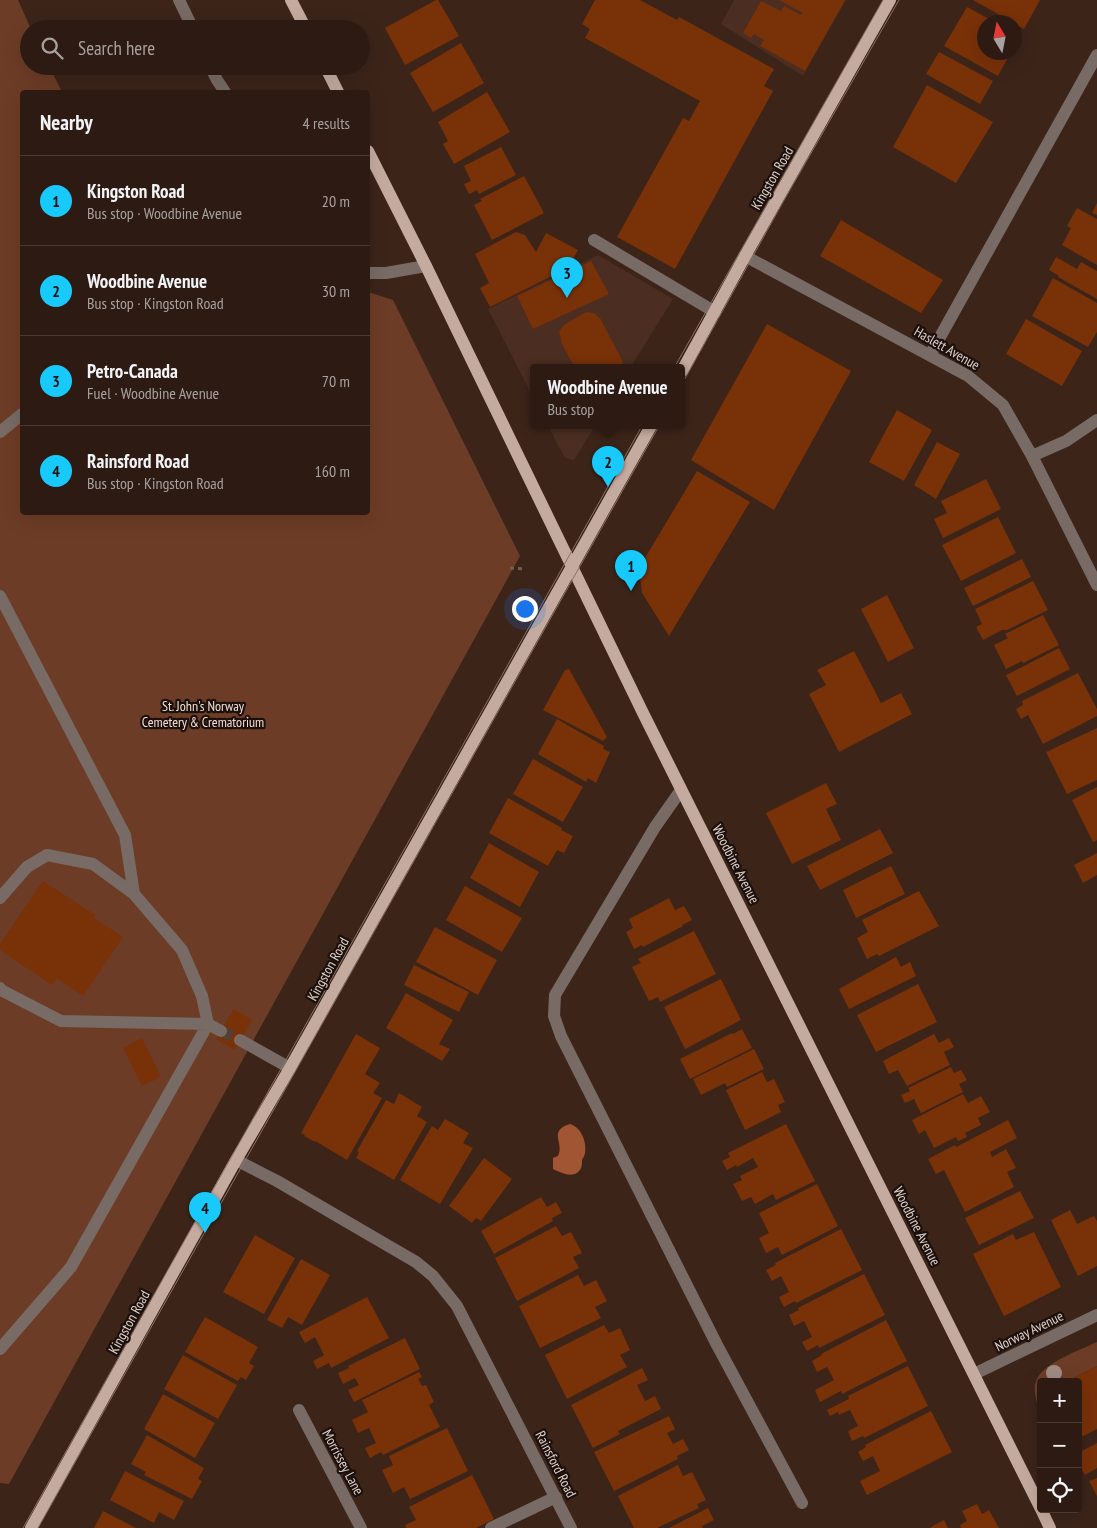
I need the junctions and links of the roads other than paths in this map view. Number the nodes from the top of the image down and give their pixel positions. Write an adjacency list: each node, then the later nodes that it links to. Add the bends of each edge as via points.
1 (179, 0): 4 (street)
2 (292, 0): 5 (main road)
3 (890, 0): 13 (main road, Kingston Road)
4 (189, 20)
5 (302, 20)
6 (1097, 55): 17 (street)
7 (214, 75): 9 (street)
8 (330, 75): 10 (main road)
9 (224, 90)
10 (337, 90)
11 (370, 155): 14 (main road, Woodbine Avenue)
12 (594, 240): 16 (street)
13 (745, 256): 16 (main road, Kingston Road); 17 (street, Haslett Avenue)
14 (426, 266): 15 (street); 24 (main road, Woodbine Avenue)
15 (370, 273)
16 (715, 312): 18 (main road, Kingston Road)
17 (930, 355): 23 (street, Haslett Avenue, via 968,376 1003,405)
18 (685, 366)
19 (20, 416): 22 (street)
20 (1097, 420): 23 (street, via 1066,441)
21 (649, 429): 24 (main road, Kingston Road)
22 (0, 432)
23 (1032, 456): 25 (street, Haslett Avenue)
24 (572, 567): 27 (main road, Woodbine Avenue); 34 (main road, Kingston Road)
25 (1097, 585)
26 (0, 596): 28 (street, via 125,835)
27 (682, 790): 38 (main road, Woodbine Avenue); 42 (street, via 656,827 555,995 554,1016 561,1036 716,1346)
28 (134, 894): 29 (street, via 93,864 47,855 27,867); 31 (street, via 182,950 202,996)
29 (0, 898)
30 (0, 988): 31 (street, via 61,1021)
31 (208, 1024): 32 (street); 37 (street, via 71,1267)
32 (221, 1031)
33 (240, 1040): 34 (street)
34 (290, 1068): 35 (main road, Kingston Road)
35 (236, 1160): 40 (street, Rainsford Road, via 416,1262 433,1276 458,1306); 44 (main road, Kingston Road)
36 (1097, 1315): 38 (street, Norway Avenue)
37 (0, 1349)
38 (974, 1374): 41 (main road, Woodbine Avenue)
39 (299, 1410): 45 (street, Morrissey Lane)
40 (556, 1497): 46 (street); 47 (street, Rainsford Road)
41 (1037, 1501)
42 (802, 1503)
43 (1043, 1513): 48 (main road, Woodbine Avenue)
44 (31, 1528)
45 (361, 1528)
46 (491, 1528)
47 (571, 1528)
48 (1050, 1528)

